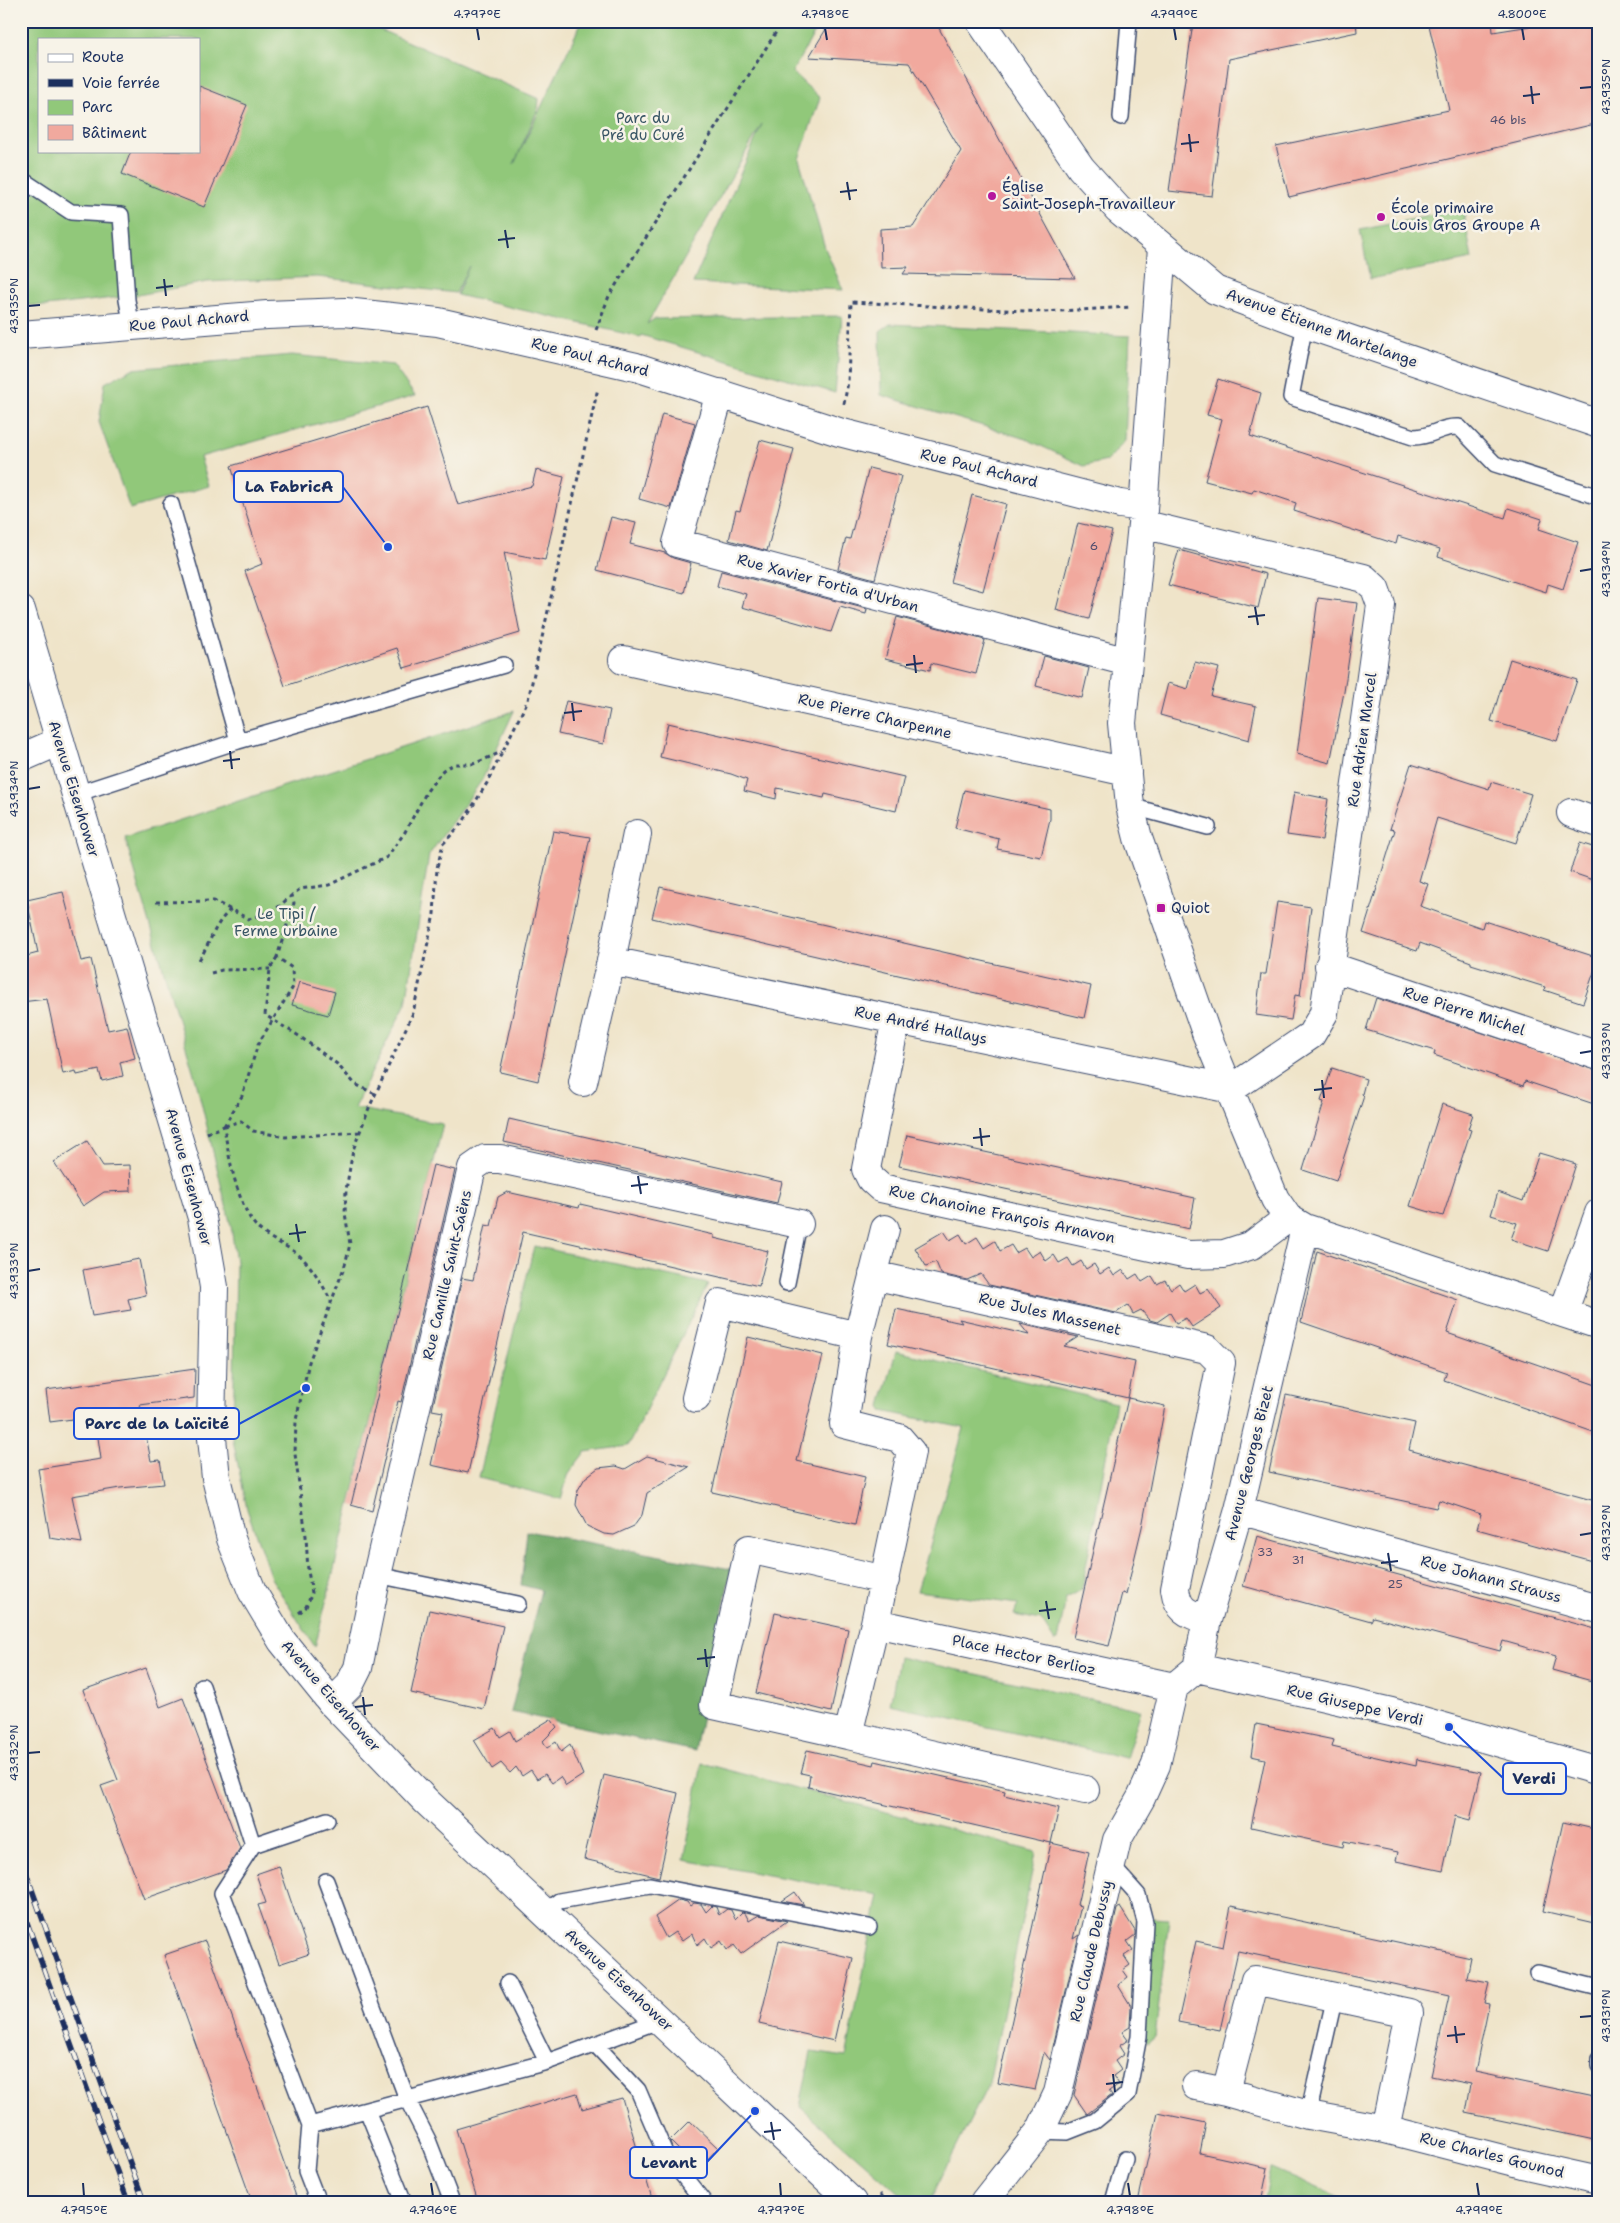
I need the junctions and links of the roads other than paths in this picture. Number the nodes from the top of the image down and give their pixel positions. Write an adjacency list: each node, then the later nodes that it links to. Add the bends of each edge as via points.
1 (980, 21): 5 (street, Avenue Étienne Martelange, via 1081,168 1118,209)
2 (1129, 21): 3 (lane)
3 (1120, 117)
4 (21, 179): 7 (lane, via 71,212 121,215)
5 (1162, 247): 6 (street, Avenue Étienne Martelange, via 1215,290); 13 (street)
6 (1305, 324): 10 (street, Avenue Étienne Martelange); 11 (lane, via 1291,397 1413,437 1427,437 1447,427 1459,427 1495,464)
7 (132, 326): 8 (street, Rue Paul Achard); 9 (street, Rue Paul Achard, via 345,312 438,322 636,366)
8 (21, 335)
9 (720, 393): 13 (street, Rue Paul Achard, via 839,432 1120,504); 16 (street, Rue Xavier Fortia d'Urban, via 677,543)
10 (1599, 424)
11 (1599, 497)
12 (171, 504): 19 (lane)
13 (1142, 516): 16 (street); 29 (street, Rue Adrien Marcel, via 1364,578 1374,588 1381,605)
14 (21, 610): 18 (street, Avenue Eisenhower)
15 (623, 660): 21 (street, Rue Pierre Charpenne)
16 (1128, 662): 21 (street, via 1122,723)
17 (504, 665): 19 (lane)
18 (60, 741): 20 (street); 22 (street, Avenue Eisenhower)
19 (238, 741): 22 (lane)
20 (21, 758)
21 (1127, 772): 23 (street)
22 (76, 794): 54 (street, Avenue Eisenhower, via 209,1250 214,1287 211,1428 216,1478 230,1539 252,1592 282,1641)
23 (1130, 806): 26 (lane); 33 (street, via 1187,984)
24 (1571, 813): 25 (street)
25 (1599, 823)
26 (1208, 827)
27 (636, 834): 28 (street)
28 (611, 961): 30 (street, Rue André Hallays); 32 (street)
29 (1329, 966): 31 (street, Rue Pierre Michel); 33 (street, Rue Adrien Marcel, via 1324,1013 1311,1035)
30 (896, 1019): 33 (street, Rue André Hallays); 35 (street, Rue Chanoine François Arnavon, via 866,1168 881,1188 1188,1255 1224,1254 1252,1245)
31 (1599, 1056)
32 (584, 1082)
33 (1231, 1089): 35 (street, via 1275,1199)
34 (1599, 1213): 40 (street)
35 (1296, 1223): 40 (street); 44 (street, Avenue Georges Bizet)
36 (799, 1224): 39 (lane); 45 (street, Rue Camille Saint-Saëns, via 500,1159 485,1160 472,1168)
37 (885, 1229): 38 (street)
38 (873, 1275): 42 (street); 49 (street, Rue Jules Massenet, via 1207,1349 1221,1363 1175,1589 1177,1602 1188,1613)
39 (787, 1283)
40 (1563, 1313): 41 (street)
41 (1599, 1325)
42 (858, 1336): 43 (street, via 720,1304); 46 (street, via 844,1424 899,1438 911,1452)
43 (696, 1398)
44 (1239, 1510): 48 (street, Rue Johann Strauss); 49 (street, Avenue Georges Bizet)
45 (377, 1575): 47 (lane); 54 (street, Rue Camille Saint-Saëns, via 358,1668 348,1686)
46 (884, 1580): 50 (street); 55 (street, via 749,1549 714,1705)
47 (518, 1604)
48 (1599, 1609)
49 (1207, 1620): 51 (street, Avenue Georges Bizet)
50 (875, 1623): 53 (street, Place Hector Berlioz); 55 (street)
51 (1197, 1668): 53 (street); 56 (street, Rue Giuseppe Verdi, via 1391,1712)
52 (202, 1686): 59 (lane)
53 (1174, 1687): 60 (street, Rue Claude Debussy, via 1156,1764 1117,1840)
54 (332, 1703): 62 (street, Avenue Eisenhower, via 426,1801)
55 (848, 1735): 57 (street)
56 (1599, 1771)
57 (1085, 1790)
58 (326, 1820): 59 (lane)
59 (253, 1845): 78 (lane, via 222,1893)
60 (1112, 1866): 80 (street, Rue Claude Debussy, via 1058,2093); 80 (lane, via 1138,1895 1145,1922 1139,2036 1128,2094 1095,2121 1067,2132)
61 (326, 1881): 75 (lane)
62 (546, 1912): 63 (lane, via 558,1902 650,1885); 68 (street, Avenue Eisenhower)
63 (869, 1927)
64 (1538, 1973): 66 (lane)
65 (508, 1983): 71 (lane)
66 (1599, 1988)
67 (1335, 1996): 74 (street, via 1256,1980); 77 (lane); 79 (street, via 1409,2014)
68 (661, 2020): 69 (lane); 87 (street, Avenue Eisenhower)
69 (595, 2044): 71 (lane); 86 (lane, via 638,2090 665,2153)
70 (1599, 2059): 72 (lane)
71 (547, 2062): 75 (lane)
72 (1599, 2066)
73 (1196, 2086): 74 (street, Rue Charles Gounod)
74 (1226, 2092): 77 (street, Rue Charles Gounod)
75 (406, 2099): 76 (lane); 85 (lane, via 428,2140)
76 (367, 2110): 78 (lane); 84 (lane)
77 (1308, 2115): 79 (street, Rue Charles Gounod)
78 (310, 2126): 83 (lane, via 306,2171)
79 (1385, 2129): 82 (street, Rue Charles Gounod)
80 (1040, 2131): 88 (street, Rue Claude Debussy)
81 (1125, 2158): 89 (lane)
82 (1599, 2181)
83 (318, 2202)
84 (404, 2202)
85 (452, 2202)
86 (704, 2202)
87 (852, 2202)
88 (984, 2202)
89 (1113, 2202)

